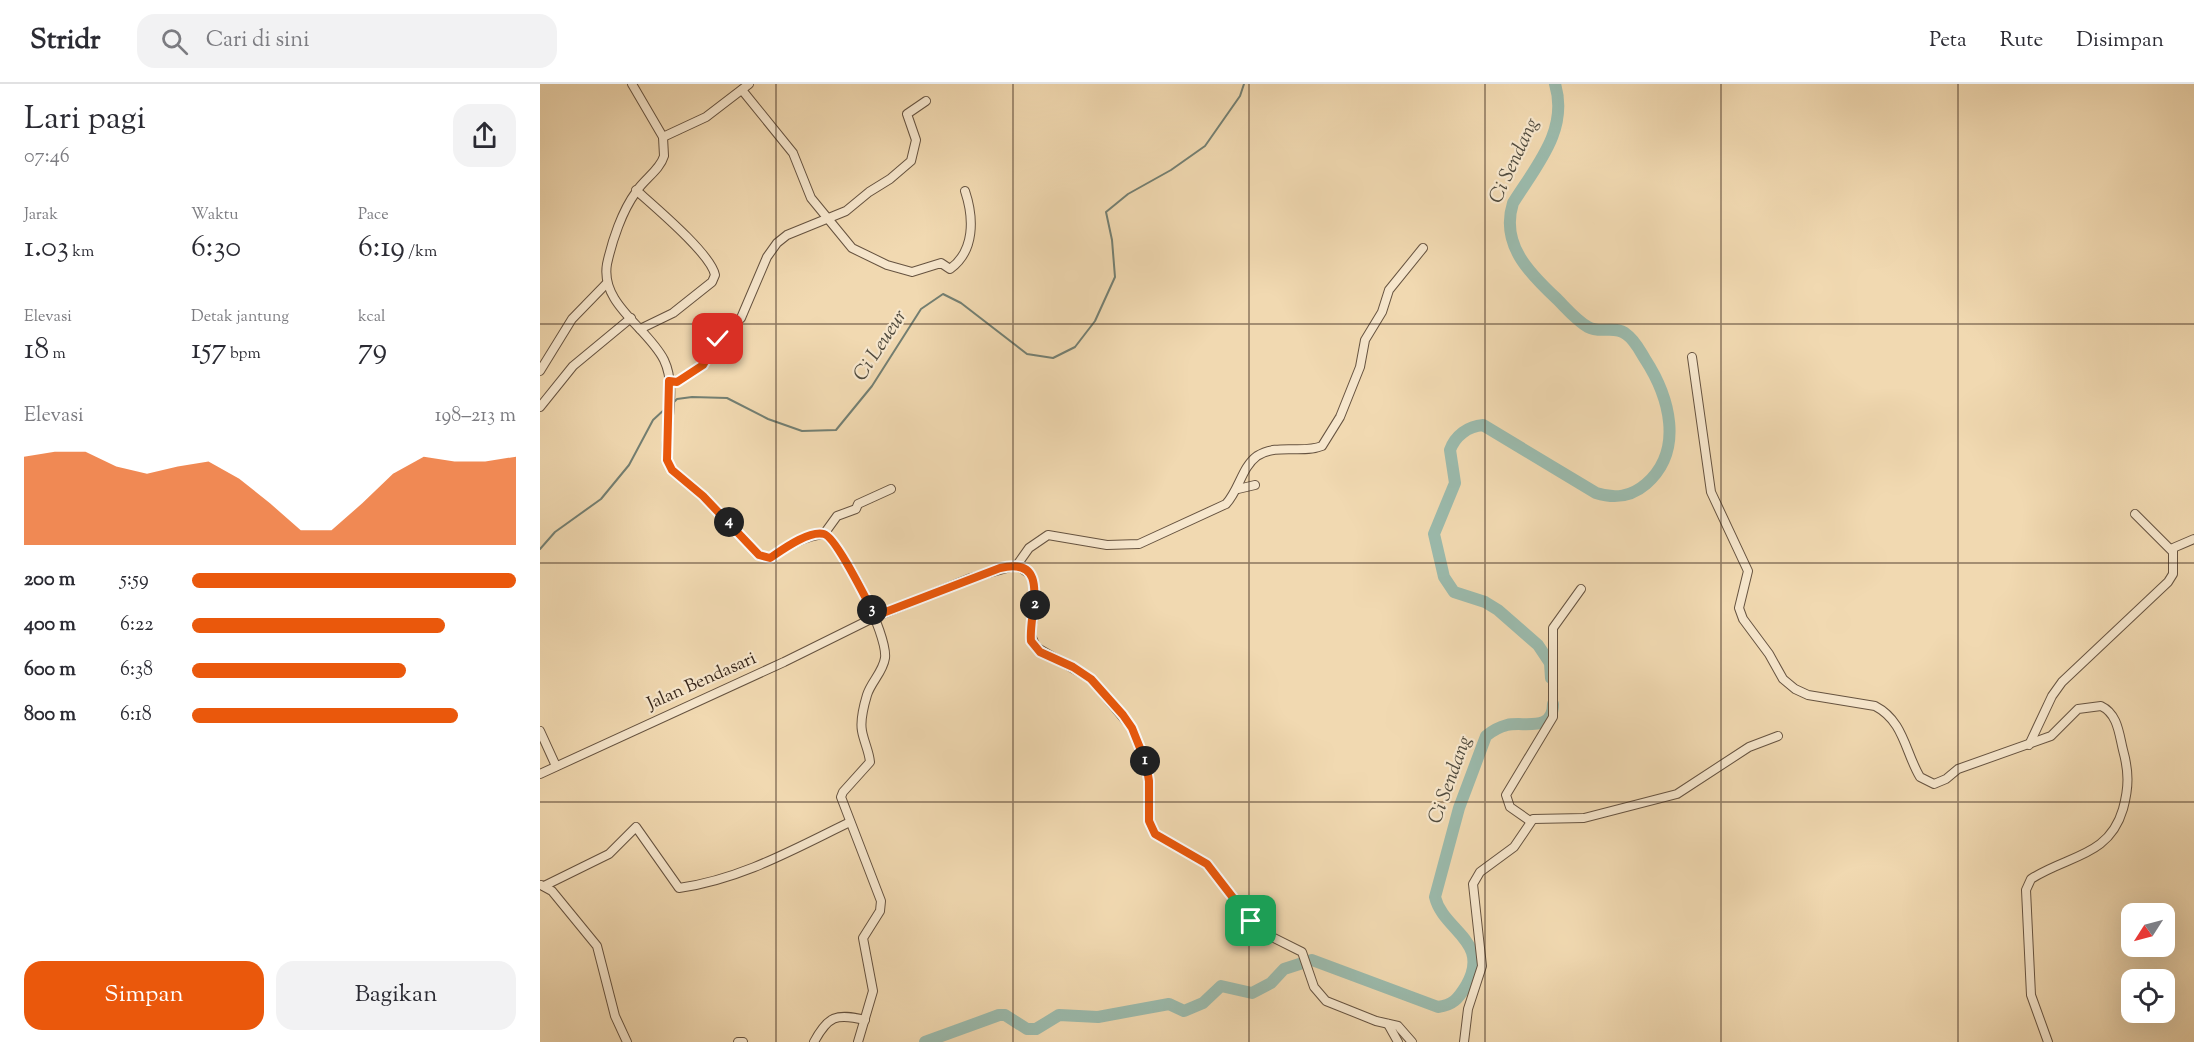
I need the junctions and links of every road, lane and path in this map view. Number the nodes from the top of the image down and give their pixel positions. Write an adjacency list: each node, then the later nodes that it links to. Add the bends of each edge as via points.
1 (632, 84): 4 (street)
2 (745, 87): 4 (street, via 700,120); 7 (street, via 793,153 811,198)
3 (926, 100): 7 (street, via 908,114 916,140 911,161 846,211)
4 (663, 137): 5 (street, via 663,160)
5 (636, 190): 9 (street, via 614,239); 11 (street, via 691,241 711,263 715,275 712,282 673,313)
6 (965, 191): 7 (street, via 972,212 967,250 965,257 950,269 941,262 912,272 887,265 852,248)
7 (828, 220): 14 (street, via 777,243 741,318 720,337 702,366 677,382)
8 (1423, 248): 18 (street, via 1389,290 1382,312 1365,340 1360,367 1340,417 1325,442 1316,448 1294,447 1257,457)
9 (607, 282): 10 (street); 13 (street, via 572,319)
10 (631, 318): 11 (street); 15 (street, via 573,366)
11 (640, 329): 14 (street, via 664,360)
12 (1692, 357): 28 (street, via 1711,492 1748,571 1740,613 1783,679 1809,695 1883,710 1895,721 1916,769 1929,783 1939,783 1958,769)
13 (540, 371)
14 (670, 382): 20 (street, via 667,460 672,470 703,496 759,555 770,558 794,543)
15 (540, 407)
16 (1255, 486): 18 (street)
17 (891, 489): 20 (street, via 840,514)
18 (1238, 489): 23 (street, via 1216,510 1139,544 1107,545 1048,535 1029,548)
19 (2135, 514): 22 (street)
20 (824, 534): 25 (street, via 839,549)
21 (2194, 539): 22 (street, via 2177,544)
22 (2172, 551): 28 (street, via 2171,578 2062,682)
23 (1017, 565): 25 (street, Jalan Bendasari, via 971,578); 35 (street, via 1031,575 1034,586 1035,610 1030,633 1036,647 1091,679 1132,728 1146,763 1149,821 1155,834 1207,864 1260,931 1297,948 1306,957 1314,987 1326,1001)
24 (1581, 589): 31 (street, via 1553,628 1553,717 1506,795 1510,807)
25 (875, 616): 29 (street, Jalan Bendasari); 32 (street, via 885,659 867,694 862,721 870,762 842,794)
26 (540, 731): 29 (street)
27 (1778, 736): 31 (street, via 1749,747 1677,794 1584,818 1539,817)
28 (2029, 745): 44 (street, via 2057,733 2078,709 2101,706 2115,720 2129,773 2119,823 2110,838 2038,874 2027,884 2031,995)
29 (556, 766): 30 (street, Jalan Bendasari)
30 (540, 774)
31 (1530, 821): 43 (street, via 1514,847 1480,872 1473,884 1482,966 1468,1009)
32 (850, 822): 33 (street, via 749,871 713,883 679,888 636,827 609,854); 34 (street, via 881,901 880,911 862,940 873,987)
33 (542, 885): 36 (street, via 552,891 595,943 615,1016)
34 (865, 1020): 39 (street, via 834,1018 823,1026); 40 (street)
35 (1388, 1024): 41 (street); 42 (street, via 1402,1029)
36 (627, 1042)
37 (738, 1042): 38 (street)
38 (743, 1042)
39 (814, 1042)
40 (858, 1042)
41 (1398, 1042)
42 (1412, 1042)
43 (1464, 1042)
44 (2048, 1042)

